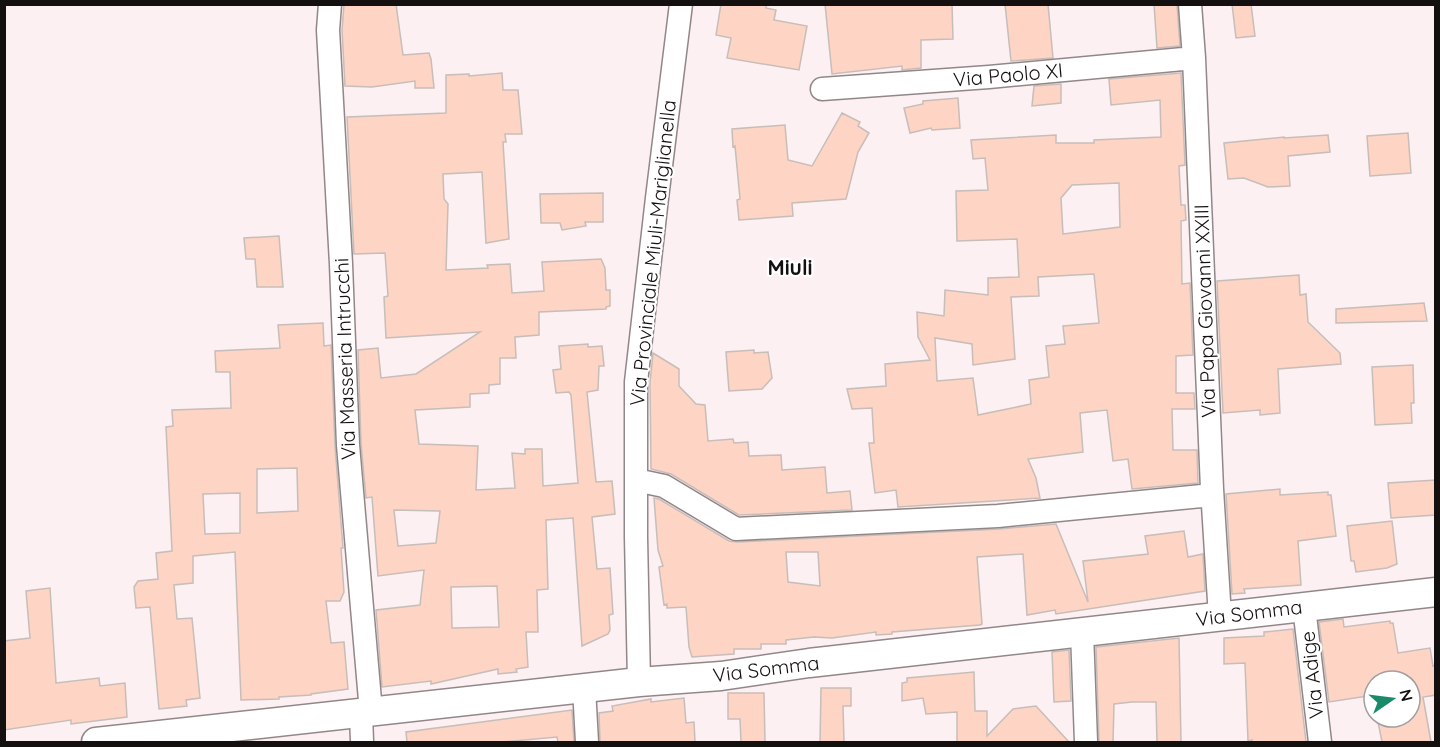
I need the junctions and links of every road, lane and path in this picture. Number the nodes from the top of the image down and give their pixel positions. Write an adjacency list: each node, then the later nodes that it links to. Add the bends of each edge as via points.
1 (330, 4): 14 (street, Via Masseria Intrucchi, via 328,30 348,445)
2 (681, 4): 6 (street, Via Provinciale Miuli-Mariglianella, via 636,382)
3 (1190, 4): 4 (street, Via Papa Giovanni XXIII)
4 (1194, 58): 5 (street, Via Paolo XI); 7 (street, Via Papa Giovanni XXIII)
5 (822, 89)
6 (636, 480): 7 (street, via 664,486 736,529 998,516); 12 (street, Via Provinciale Miuli-Mariglianella)
7 (1212, 495): 10 (street, Via Papa Giovanni XXIII)
8 (1436, 592): 9 (street, Via Somma)
9 (1304, 607): 10 (street, Via Somma); 19 (street, Via Adige)
10 (1220, 617): 11 (street, Via Somma)
11 (1082, 632): 12 (street, Via Somma, via 721,676); 18 (street)
12 (639, 682): 13 (street, Via Somma)
13 (584, 688): 14 (street, Via Somma); 17 (street)
14 (366, 713): 15 (street, Via Somma); 16 (street, Via Masseria Intrucchi)
15 (96, 742)
16 (362, 742)
17 (587, 742)
18 (1086, 742)
19 (1320, 742)

